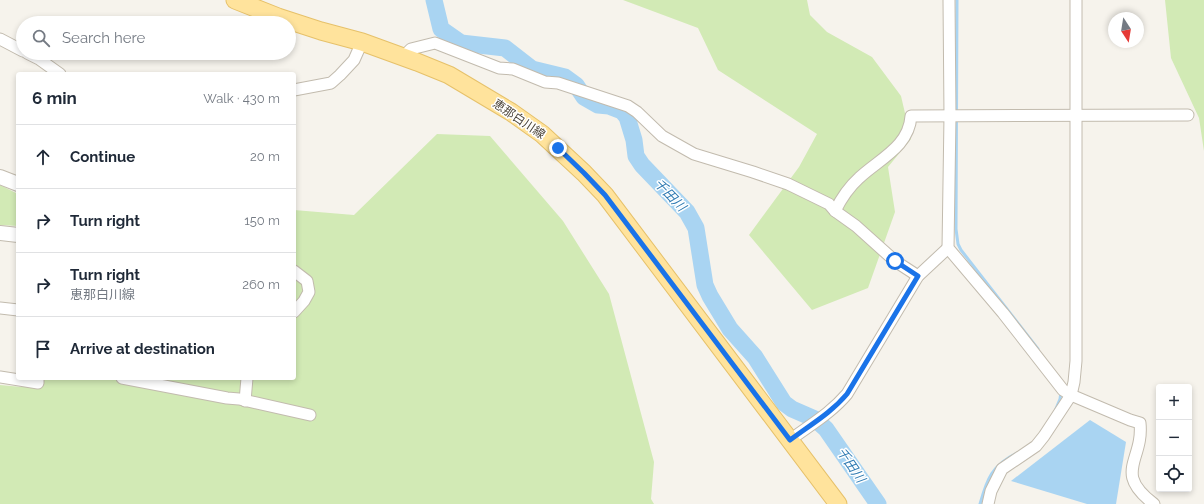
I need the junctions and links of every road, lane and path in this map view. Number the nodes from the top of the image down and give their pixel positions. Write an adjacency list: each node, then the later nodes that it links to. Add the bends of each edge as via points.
1 (235, 0): 4 (main road, 恵那白川線)
2 (950, 0): 14 (street)
3 (1076, 0): 15 (street)
4 (275, 16)
5 (296, 23): 7 (main road, 恵那白川線)
6 (0, 39): 8 (street)
7 (362, 42): 9 (main road, 恵那白川線); 12 (street, via 354,60 331,83)
8 (16, 47)
9 (403, 57): 18 (street, via 411,49 435,43 499,68 513,69 545,82 569,86 628,106 662,136 694,154 788,184 828,204); 36 (main road, 恵那白川線, via 449,75 511,112 542,134 584,173 640,239)
10 (39, 60): 11 (street)
11 (57, 72)
12 (296, 90)
13 (1188, 115): 15 (street)
14 (950, 116): 15 (street); 18 (street, via 911,116 908,133 898,148 857,180); 21 (street)
15 (1075, 116): 33 (street, via 1076,361)
16 (0, 177): 17 (street)
17 (16, 183)
18 (835, 211): 23 (street, via 895,261)
19 (0, 233): 20 (street)
20 (16, 235)
21 (948, 248): 23 (street); 33 (street, via 1003,312 1063,390)
22 (296, 272): 26 (street, via 308,281 309,292)
23 (918, 276): 36 (street, via 847,394 825,416)
24 (0, 308): 25 (street)
25 (16, 310)
26 (296, 310)
27 (0, 377): 28 (street)
28 (16, 380)
29 (19, 380): 30 (street, via 38,383)
30 (38, 380)
31 (133, 380): 34 (street)
32 (247, 380): 34 (street)
33 (1071, 395): 38 (street, via 1036,446 1002,469); 39 (street, via 1140,423 1132,480)
34 (246, 401): 35 (street)
35 (310, 415)
36 (790, 440): 37 (main road, 恵那白川線)
37 (838, 504)
38 (988, 504)
39 (1154, 504)

